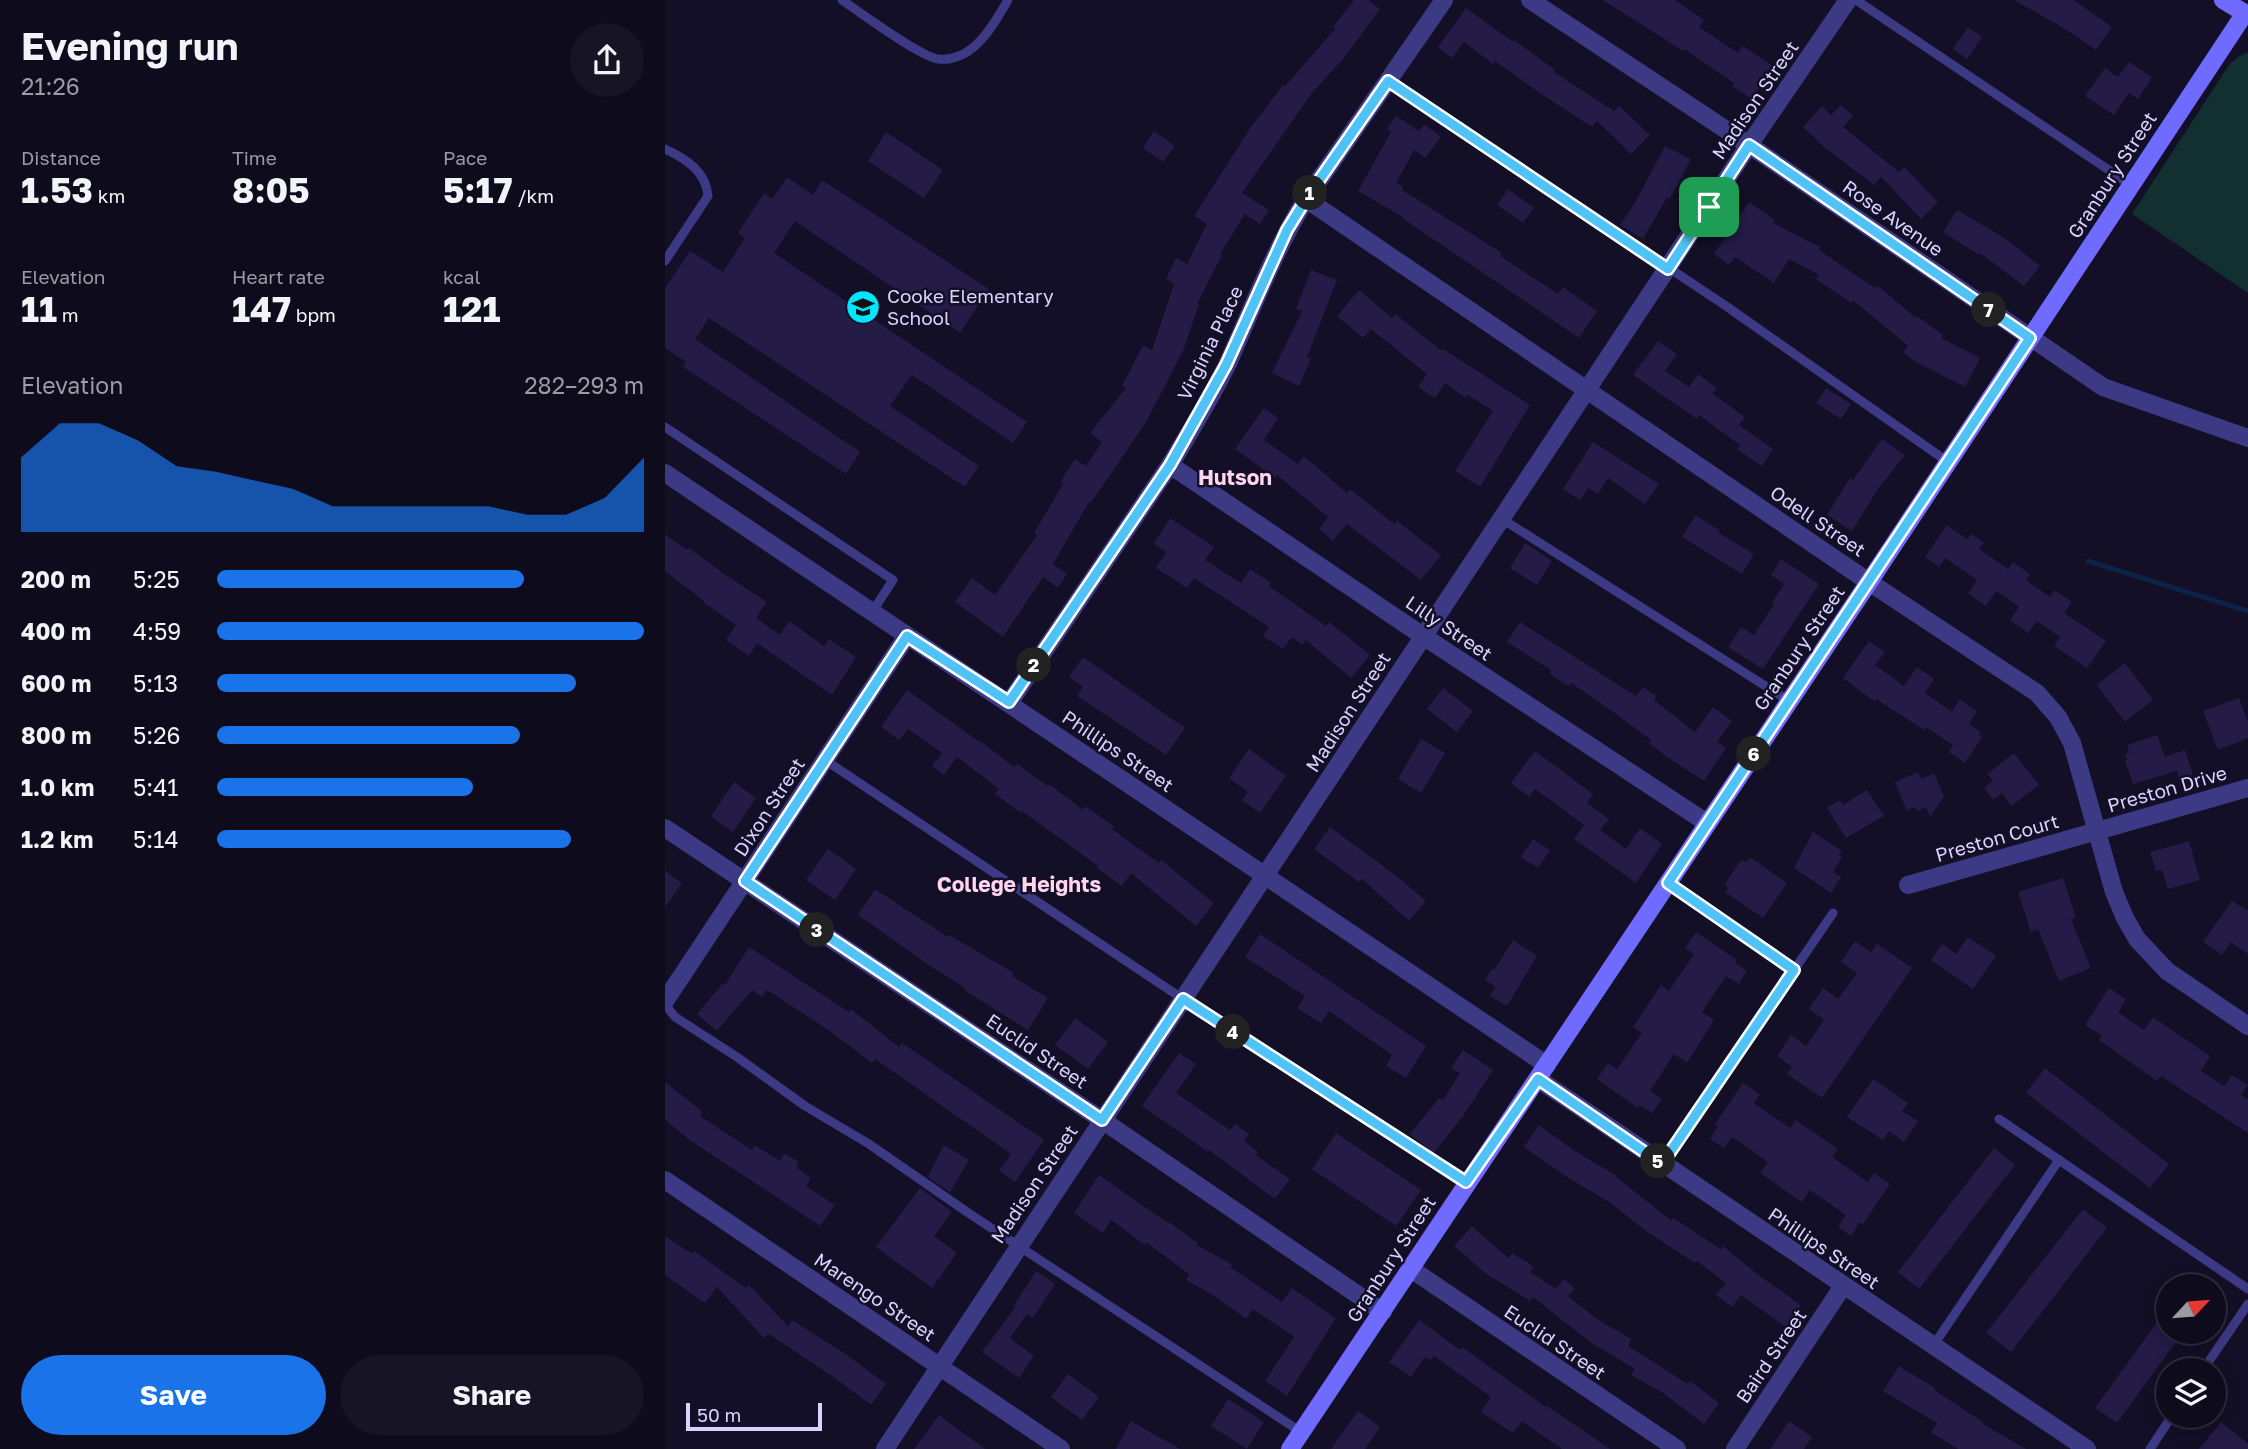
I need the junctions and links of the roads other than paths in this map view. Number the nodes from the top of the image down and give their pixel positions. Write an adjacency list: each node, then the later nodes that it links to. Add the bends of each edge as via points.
1 (842, 0): 2 (lane, via 936,59 951,59 977,44)
2 (1008, 0)
3 (1444, 0): 9 (street, Virginia Place)
4 (1530, 0): 10 (street, Rose Avenue)
5 (1848, 0): 10 (street, Madison Street)
6 (1856, 0): 12 (lane)
7 (2223, 0): 8 (street)
8 (2247, 12): 12 (street, Granbury Street)
9 (1388, 81): 13 (street, Virginia Place); 15 (lane)
10 (1749, 145): 15 (street, Madison Street); 16 (street, Rose Avenue)
11 (665, 149): 14 (lane, via 702,174 708,197)
12 (2131, 185): 16 (street, Granbury Street)
13 (1306, 199): 17 (street, Odell Street); 21 (street, Virginia Place, via 1269,266 1226,365)
14 (665, 261)
15 (1668, 269): 17 (street, Madison Street); 20 (lane)
16 (2030, 338): 19 (street, Rose Avenue, via 2103,387); 20 (street, Granbury Street)
17 (1588, 390): 23 (street, Madison Street); 24 (street, Odell Street)
18 (665, 427): 25 (lane, via 893,580)
19 (2248, 438)
20 (1948, 462): 24 (street, Granbury Street)
21 (1170, 465): 27 (street, Lilly Street); 29 (street, Virginia Place)
22 (665, 473): 25 (street, Phillips Street)
23 (1502, 519): 27 (street, Madison Street); 28 (lane)
24 (1869, 582): 28 (street, Granbury Street); 34 (street, Odell Street, via 2038,692 2072,743)
25 (873, 612): 26 (street, Phillips Street)
26 (907, 636): 29 (street, Phillips Street); 30 (street, Dixon Street)
27 (1423, 636): 32 (street, Lilly Street); 35 (street, Madison Street)
28 (1789, 701): 32 (street, Granbury Street)
29 (1009, 702): 35 (street, Phillips Street)
30 (825, 760): 36 (street, Dixon Street); 41 (lane)
31 (2248, 788): 34 (street, Preston Drive)
32 (1707, 823): 37 (street, Granbury Street)
33 (665, 828): 36 (street, Euclid Street)
34 (2098, 830): 38 (street, Preston Court); 43 (street, Odell Street, via 2114,892 2137,939 2167,971)
35 (1265, 876): 41 (street, Madison Street); 44 (street, Phillips Street)
36 (745, 881): 42 (street, Dixon Street); 46 (street, Euclid Street)
37 (1668, 883): 40 (lane); 44 (street, Granbury Street)
38 (1908, 885)
39 (1833, 914): 40 (lane)
40 (1794, 970): 48 (lane)
41 (1183, 999): 46 (street, Madison Street); 50 (lane)
42 (665, 1003): 51 (lane, via 675,1017)
43 (2248, 1026)
44 (1543, 1072): 48 (street, Phillips Street); 50 (street, Granbury Street)
45 (1999, 1119): 47 (lane)
46 (1102, 1120): 51 (street, Madison Street); 56 (street, Euclid Street)
47 (2059, 1160): 54 (lane); 57 (lane)
48 (1662, 1164): 53 (street, Phillips Street)
49 (665, 1180): 59 (street, Marengo Street)
50 (1466, 1182): 52 (street, Granbury Street)
51 (1019, 1246): 59 (street, Madison Street); 61 (lane)
52 (1411, 1269): 56 (street, Granbury Street); 65 (street, Euclid Street)
53 (1843, 1286): 57 (street, Phillips Street); 66 (street, Baird Street)
54 (2248, 1289)
55 (2248, 1304): 58 (lane)
56 (1383, 1312): 61 (street, Granbury Street)
57 (1933, 1346): 67 (street, Phillips Street)
58 (2211, 1358)
59 (939, 1366): 62 (street, Madison Street); 63 (street, Marengo Street)
60 (2164, 1428): 68 (lane)
61 (1301, 1432): 64 (street, Granbury Street)
62 (885, 1449)
63 (1061, 1449)
64 (1290, 1449)
65 (1677, 1449)
66 (1735, 1449)
67 (2087, 1449)
68 (2150, 1449)

